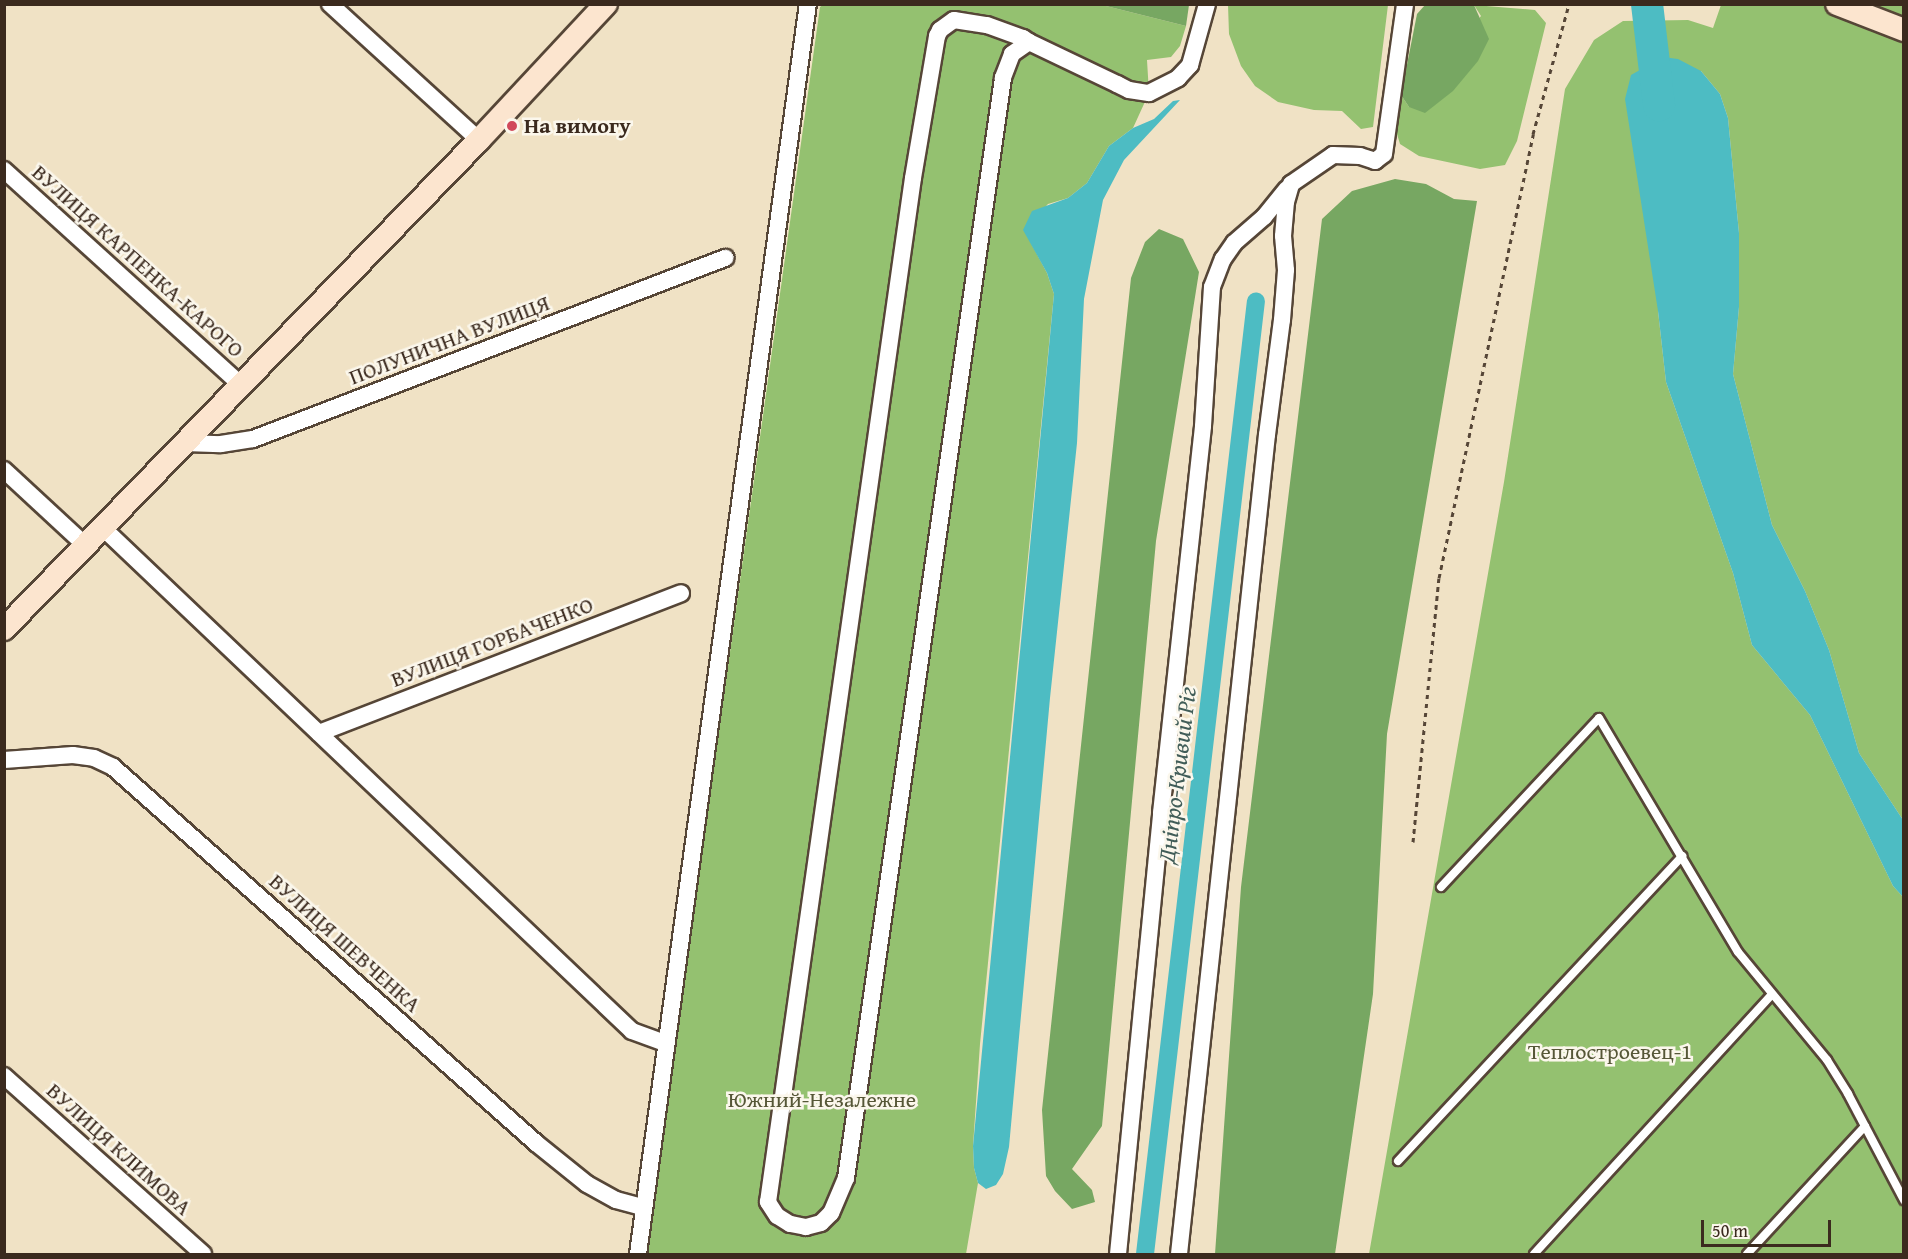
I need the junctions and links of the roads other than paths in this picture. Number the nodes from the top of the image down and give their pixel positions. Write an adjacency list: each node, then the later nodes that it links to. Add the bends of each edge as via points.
1 (330, 4): 9 (street)
2 (606, 4): 9 (street)
3 (808, 4): 25 (street)
4 (1207, 4): 8 (street, via 1190,65 1178,78 1149,93 1129,90)
5 (1405, 4): 11 (street, via 1384,154 1375,161 1333,155)
6 (1838, 4): 7 (street)
7 (1904, 30)
8 (1029, 42): 8 (street, via 1012,54 1003,78 846,1178 831,1213 820,1223 806,1227 790,1224 777,1216 768,1202 913,178 937,36 954,20 966,20 987,24)
9 (479, 140): 13 (street)
10 (4, 170): 13 (street, ВУЛИЦЯ КАРПЕНКА-КАРОГО)
11 (1291, 184): 33 (street, via 1264,217 1234,243 1222,259 1212,287 1203,426); 34 (street, via 1283,236 1286,270 1282,320 1266,435)
12 (725, 258): 14 (street, ПОЛУНИЧНА ВУЛИЦЯ, via 253,439 221,444)
13 (242, 386): 14 (street)
14 (185, 443): 16 (street)
15 (4, 470): 17 (street)
16 (102, 527): 17 (street); 20 (street)
17 (85, 545): 19 (street)
18 (681, 593): 20 (street, ВУЛИЦЯ ГОРБАЧЕНКО)
19 (4, 630)
20 (319, 733): 25 (street, via 632,1031)
21 (4, 760): 30 (street, ВУЛИЦЯ ШЕВЧЕНКА, via 73,755 113,766 536,1143 586,1184 615,1200)
22 (1682, 856): 23 (lane, via 1599,718); 24 (lane, via 1738,952); 28 (lane)
23 (1442, 887)
24 (1771, 995): 27 (lane, via 1827,1060); 35 (lane)
25 (665, 1043): 30 (street)
26 (4, 1076): 31 (street, ВУЛИЦЯ КЛИМОВА)
27 (1865, 1126): 29 (lane); 36 (lane)
28 (1398, 1161)
29 (1904, 1200)
30 (642, 1208): 32 (street)
31 (203, 1254)
32 (638, 1254)
33 (1118, 1254)
34 (1179, 1254)
35 (1534, 1254)
36 (1747, 1254)

